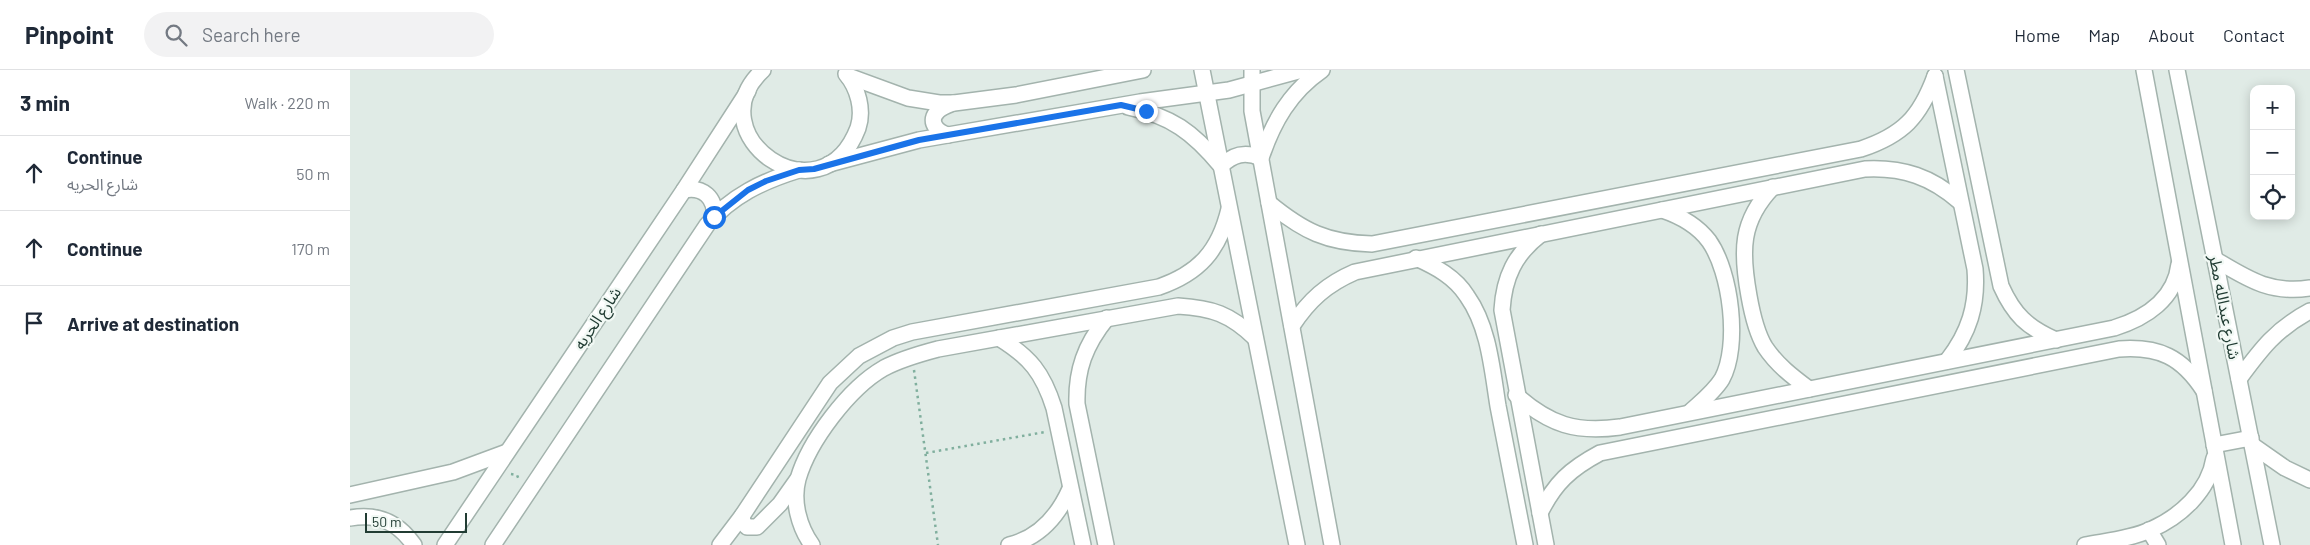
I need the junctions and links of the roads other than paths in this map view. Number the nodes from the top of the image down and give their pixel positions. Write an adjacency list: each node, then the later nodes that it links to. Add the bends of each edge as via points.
1 (1143, 70): 14 (street, via 1016,95)
2 (1202, 70): 13 (street)
3 (1302, 70): 11 (street)
4 (1322, 70): 18 (street, via 1295,93 1280,113)
5 (1956, 70): 37 (street)
6 (2144, 70): 36 (street)
7 (2177, 70): 35 (street, شارع عبدالله مطر)
8 (759, 72): 12 (street)
9 (844, 73): 14 (street, via 908,98); 19 (street, via 856,91 860,107 859,124 843,154)
10 (1934, 73): 17 (street, via 1927,98 1915,116 1894,135); 25 (street)
11 (1251, 77): 13 (street); 18 (street, via 1252,111)
12 (748, 91): 22 (street, via 744,122 757,150 783,167); 24 (street, شارع الحريه)
13 (1207, 94): 15 (street); 20 (street)
14 (954, 103): 16 (street, via 938,110 933,118 938,131)
15 (1121, 105): 16 (street); 20 (street, via 1166,118 1186,130)
16 (948, 135): 19 (street)
17 (1861, 149): 21 (street, via 1867,156); 31 (street)
18 (1261, 158): 20 (street, via 1244,154); 26 (street)
19 (829, 164): 22 (street)
20 (1221, 166): 27 (street)
21 (1865, 169): 23 (street); 25 (street, via 1885,168 1920,176 1945,188)
22 (799, 170): 29 (street, via 748,190)
23 (1773, 187): 28 (street); 32 (street, via 1760,200 1751,217)
24 (684, 190): 29 (street, via 698,189 710,197); 66 (street, شارع الحريه)
25 (1960, 202): 39 (street)
26 (1269, 203): 31 (street, via 1306,230 1327,239); 45 (street)
27 (1229, 209): 40 (street, via 1225,227 1211,252 1192,272); 50 (street)
28 (1660, 210): 30 (street); 34 (street, via 1679,216 1696,227)
29 (714, 217): 78 (street)
30 (1543, 233): 33 (street); 53 (street, via 1516,258 1508,274 1502,310)
31 (1372, 244): 38 (street, via 1369,253)
32 (1743, 255): 34 (street, via 1732,252); 46 (street)
33 (1416, 258): 38 (street); 54 (street, via 1452,279 1467,295 1478,313)
34 (1718, 260): 48 (street, via 1730,308)
35 (2216, 260): 41 (street, via 2260,285 2291,290); 56 (street, شارع عبدالله مطر)
36 (2179, 264): 47 (street, via 2177,278 2158,305 2138,319); 58 (street)
37 (1996, 265): 39 (street, via 1986,271); 51 (street, via 2009,303 2022,319)
38 (1376, 266): 45 (street, via 1355,272 1324,288)
39 (1975, 270): 55 (street, via 1972,319 1957,348)
40 (1176, 281): 42 (street, via 1181,293); 73 (street, via 1141,291 932,328 875,346 830,383)
41 (2310, 288)
42 (1178, 306): 44 (street); 50 (street, via 1200,307 1221,313 1240,323)
43 (2310, 311): 56 (street, via 2277,332)
44 (1107, 318): 49 (street); 60 (street, via 1090,341 1079,367)
45 (1292, 326): 85 (street)
46 (1756, 327): 48 (street, via 1742,335); 57 (street, via 1776,362)
47 (2114, 328): 51 (street); 52 (street, via 2121,335)
48 (1732, 332): 62 (street, via 1730,356 1722,378 1707,398)
49 (999, 338): 61 (street, via 1015,348 1034,367); 68 (street, via 912,356 867,380 819,437)
50 (1256, 338): 84 (street)
51 (2056, 340): 55 (street)
52 (2119, 349): 58 (street, via 2135,348 2166,355 2193,374); 67 (street)
53 (1508, 352): 54 (street, via 1498,350); 59 (street)
54 (1489, 355): 86 (street)
55 (1946, 361): 57 (street)
56 (2239, 379): 64 (street, شارع عبدالله مطر)
57 (1809, 389): 62 (street)
58 (2204, 391): 65 (street)
59 (1516, 395): 63 (street, via 1553,422); 72 (street)
60 (1077, 404): 61 (street, via 1061,402); 83 (street)
61 (1054, 408): 70 (street)
62 (1688, 413): 63 (street)
63 (1597, 430): 67 (street, via 1593,442)
64 (2252, 441): 65 (street); 69 (street, via 2285,468); 91 (street, شارع عبدالله مطر)
65 (2215, 448): 75 (street, via 2212,471 2201,490 2186,507); 90 (street)
66 (506, 452): 71 (street, via 453,472); 77 (street, شارع الحريه)
67 (1600, 453): 72 (street, via 1564,476)
68 (798, 480): 73 (street, via 757,527 744,525); 80 (street, via 796,500 799,519)
69 (2310, 480)
70 (1070, 489): 81 (street, via 1062,507 1049,523); 82 (street)
71 (350, 495)
72 (1540, 513): 87 (street)
73 (742, 516): 79 (street)
74 (350, 518): 76 (street, via 363,516 394,523)
75 (2149, 530): 88 (street); 89 (street)
76 (414, 545)
77 (445, 545)
78 (493, 545)
79 (720, 545)
80 (812, 545)
81 (1013, 545)
82 (1083, 545)
83 (1106, 545)
84 (1297, 545)
85 (1332, 545)
86 (1524, 545)
87 (1546, 545)
88 (2085, 545)
89 (2158, 545)
90 (2233, 545)
91 (2272, 545)

